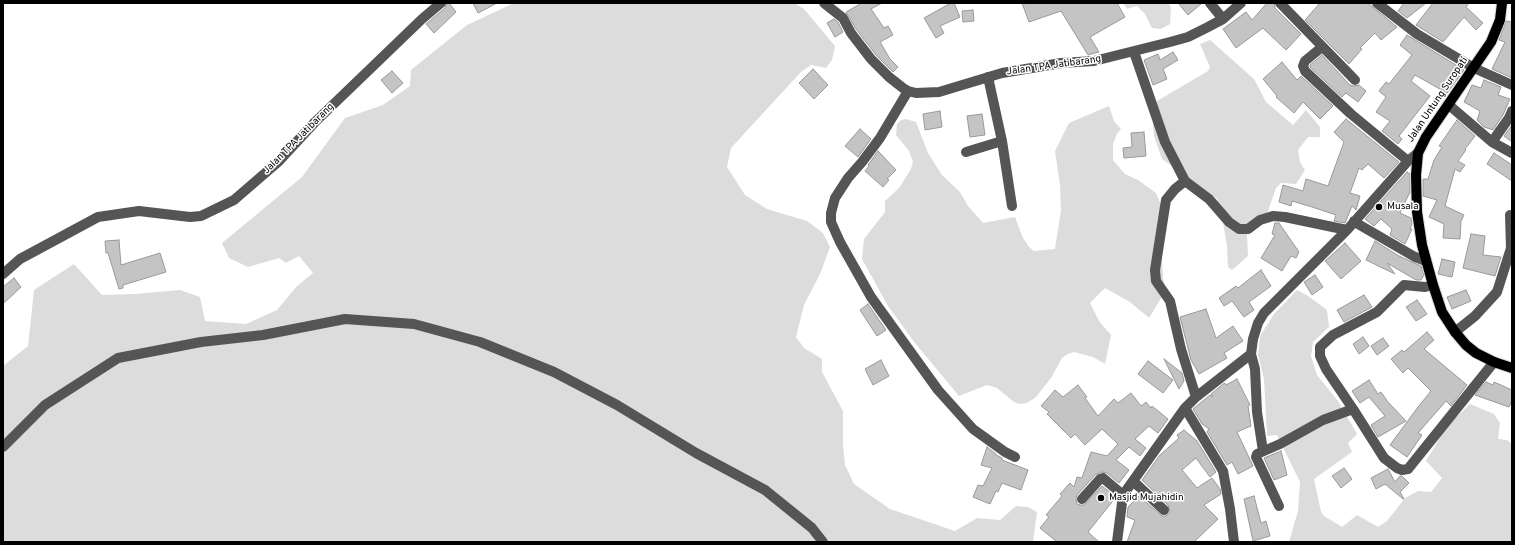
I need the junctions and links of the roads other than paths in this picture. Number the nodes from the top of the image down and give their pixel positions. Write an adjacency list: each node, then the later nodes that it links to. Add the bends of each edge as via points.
1 (441, 3): 30 (street, Jalan TPA Jatibarang, via 315,122 278,162 234,200 201,216 139,210 98,217 20,259)
2 (824, 3): 15 (street, via 843,18 871,59)
3 (1210, 3): 8 (street)
4 (1241, 3): 8 (street, Jalan TPA Jatibarang)
5 (1280, 3): 9 (street)
6 (1377, 3): 11 (street, via 1417,34)
7 (1502, 3): 11 (main road, Jalan Untung Suropati, via 1500,20 1491,42)
8 (1223, 19): 10 (street, Jalan TPA Jatibarang, via 1188,37)
9 (1322, 47): 13 (street); 23 (street, via 1305,61 1305,71 1351,114)
10 (1134, 52): 12 (street, Jalan TPA Jatibarang); 24 (street, via 1165,142)
11 (1474, 68): 14 (street); 16 (main road, Jalan Untung Suropati)
12 (988, 77): 15 (street, Jalan TPA Jatibarang, via 939,92); 18 (street)
13 (1356, 80)
14 (1512, 85)
15 (908, 91): 41 (street, via 880,138 840,191 832,207 831,222 871,297 938,390 973,429)
16 (1448, 105): 19 (street); 21 (main road, Jalan Untung Suropati)
17 (1512, 111): 19 (street)
18 (1002, 142): 20 (street); 25 (street)
19 (1492, 142): 22 (street)
20 (966, 152)
21 (1418, 153): 23 (street); 29 (main road, Jalan Untung Suropati, via 1417,212)
22 (1512, 153)
23 (1408, 161): 27 (street)
24 (1185, 181): 28 (street, via 1209,200 1238,229 1248,229 1260,220 1273,216); 36 (street, via 1166,200 1155,270 1156,281 1170,301)
25 (1012, 206)
26 (1510, 215): 32 (street, via 1511,248 1497,292 1475,316)
27 (1354, 221): 28 (street); 29 (street)
28 (1346, 230): 33 (street, via 1264,313 1258,323)
29 (1426, 261): 31 (main road, Jalan Untung Suropati)
30 (3, 274)
31 (1433, 285): 32 (main road, Jalan Untung Suropati, via 1442,312); 38 (street, via 1404,285 1377,312 1333,335 1320,347 1320,356 1326,369)
32 (1455, 332): 34 (main road, Jalan Untung Suropati, via 1476,353)
33 (1251, 354): 36 (street); 40 (street, via 1255,369 1257,412)
34 (1494, 362): 35 (main road, Jalan Untung Suropati); 38 (street, via 1408,470 1397,468 1384,458)
35 (1512, 368)
36 (1196, 397): 37 (street)
37 (1185, 408): 42 (street); 49 (street, via 1223,470)
38 (1353, 409): 40 (street, via 1323,420)
39 (3, 447): 47 (street, via 45,405 118,358 201,342 263,335 344,320 414,324 480,342 554,372 617,405 696,453 765,490 812,528)
40 (1263, 451): 45 (street, via 1256,457)
41 (1015, 457)
42 (1133, 481): 43 (street); 46 (street)
43 (1123, 495): 44 (street, via 1100,478); 48 (street)
44 (1082, 498)
45 (1279, 506)
46 (1164, 510)
47 (823, 542)
48 (1116, 542)
49 (1234, 542)

